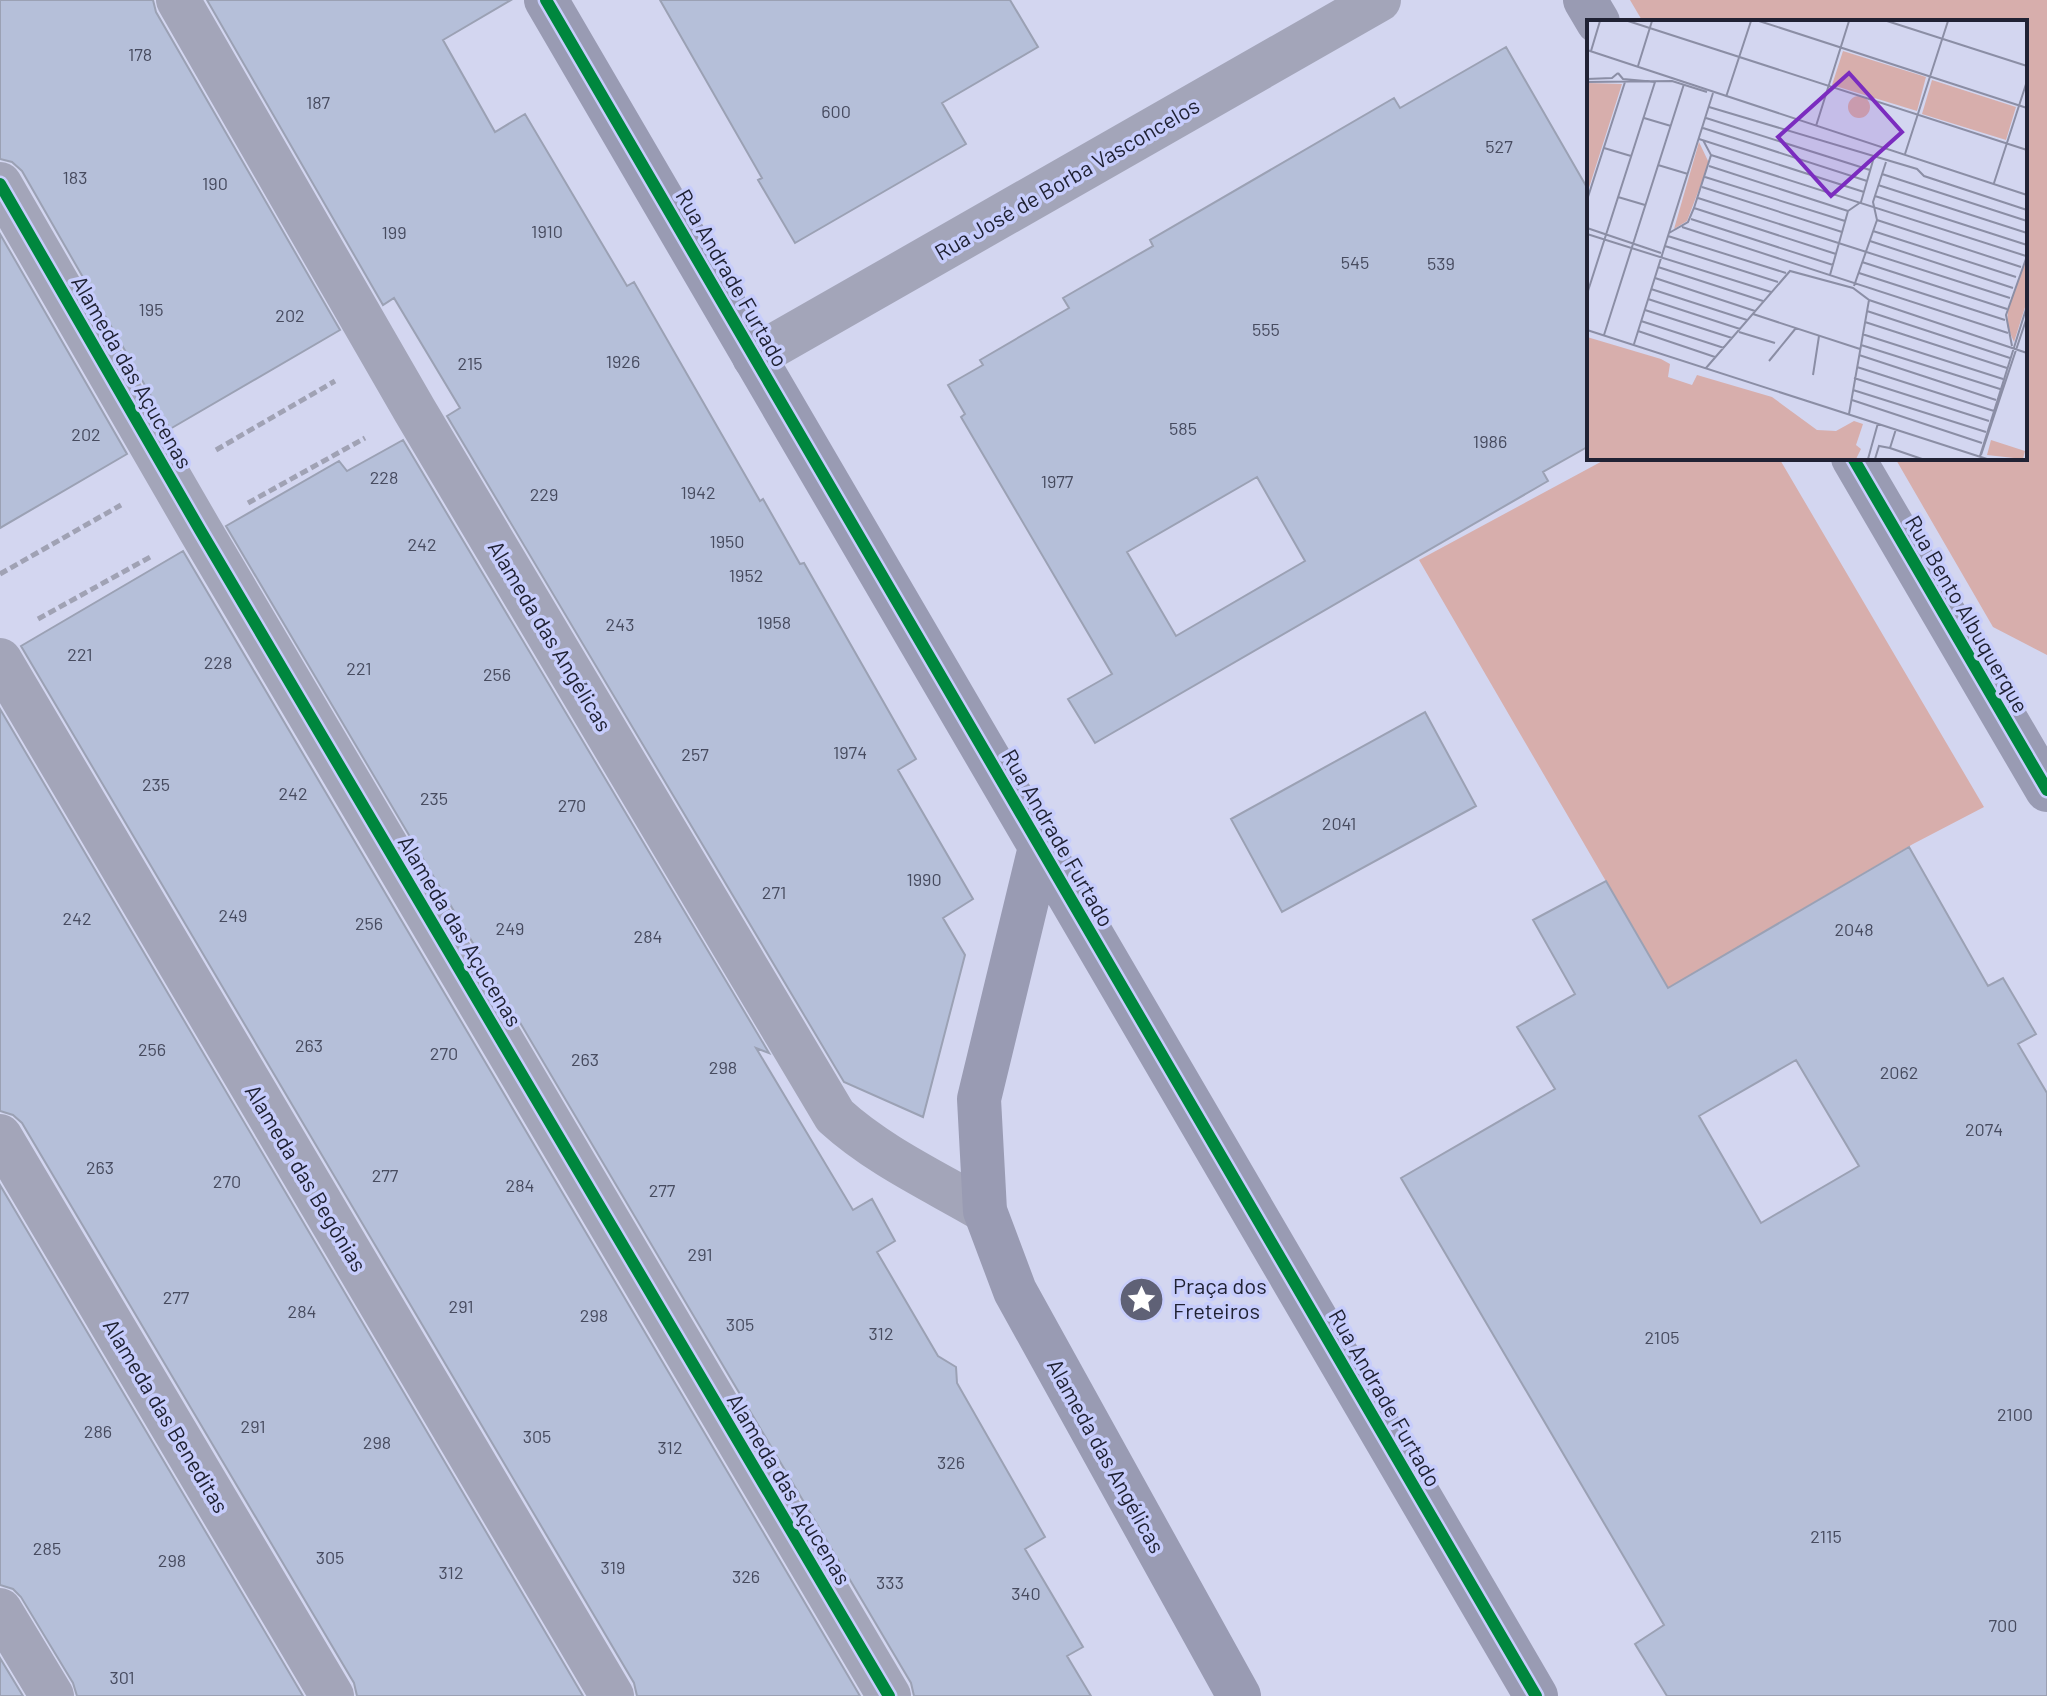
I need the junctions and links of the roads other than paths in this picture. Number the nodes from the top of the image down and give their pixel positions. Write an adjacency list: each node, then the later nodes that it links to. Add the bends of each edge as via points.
1 (178, 0): 13 (street, Alameda das Angélicas, via 415,411 835,1116 859,1138)
2 (546, 0): 7 (street, Rua Andrade Furtado)
3 (1379, 0): 7 (street, Rua José de Borba Vasconcelos)
4 (1585, 0): 5 (street)
5 (1597, 20)
6 (0, 184): 18 (street, Alameda das Açucenas)
7 (754, 357): 11 (street, Rua Andrade Furtado)
8 (1854, 460): 10 (street, Rua Bento Albuquerque)
9 (0, 660): 17 (street, Alameda das Begônias)
10 (2047, 790)
11 (1040, 847): 13 (street, Alameda das Angélicas, via 979,1099); 20 (street, Rua Andrade Furtado)
12 (0, 1136): 16 (street, Alameda das Beneditas)
13 (985, 1211): 19 (street, Alameda das Angélicas, via 1015,1291)
14 (0, 1610): 15 (street)
15 (52, 1696)
16 (332, 1696)
17 (612, 1696)
18 (889, 1696)
19 (1239, 1696)
20 (1536, 1696)

